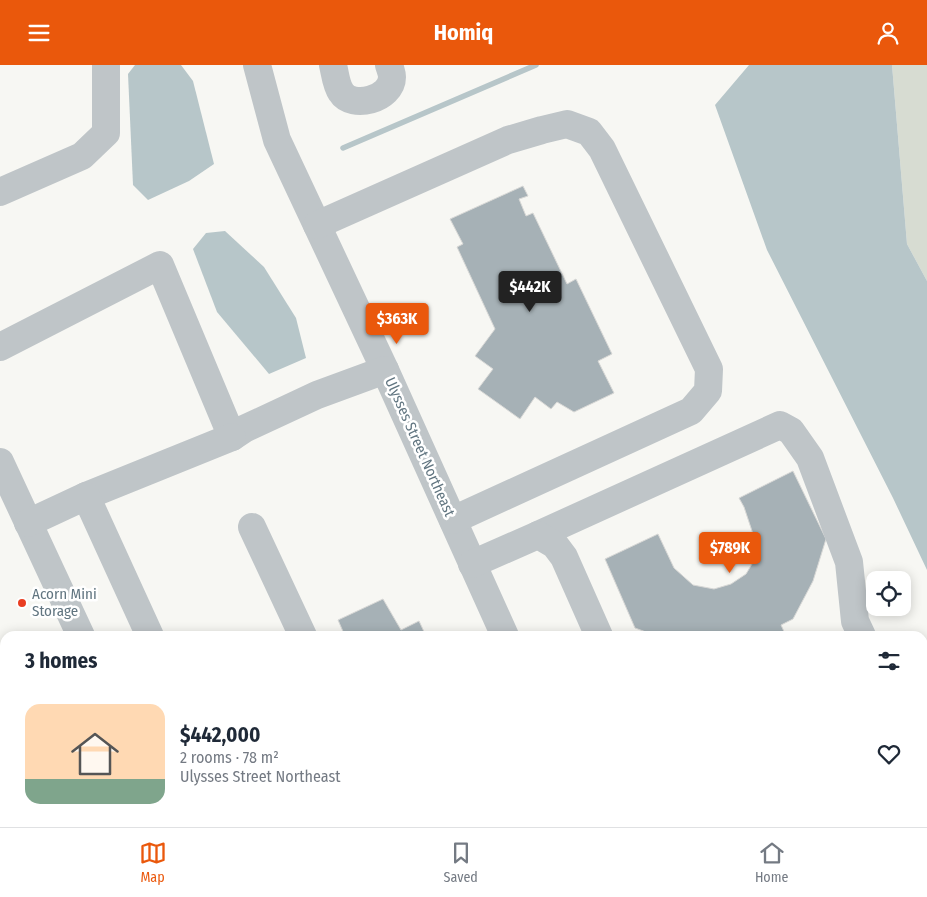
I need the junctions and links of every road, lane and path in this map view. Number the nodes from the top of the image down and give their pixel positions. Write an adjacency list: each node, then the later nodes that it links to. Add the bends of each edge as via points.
1 (106, 65): 5 (street, via 106,133 82,156)
2 (257, 65): 6 (street, Ulysses Street Northeast, via 277,140)
3 (333, 65): 4 (street, via 340,91 348,100 360,101 376,97 388,89 392,77)
4 (389, 65)
5 (0, 192)
6 (317, 225): 8 (street, Ulysses Street Northeast); 12 (street, via 508,139 567,124 589,132 602,149 709,369 708,391 691,411)
7 (0, 347): 9 (street, via 160,265)
8 (385, 370): 9 (street, via 316,395); 12 (street, Ulysses Street Northeast)
9 (232, 437): 11 (street)
10 (0, 462): 13 (street)
11 (86, 496): 13 (street); 18 (street)
12 (453, 520): 16 (street, Ulysses Street Northeast)
13 (28, 523): 17 (street)
14 (252, 527): 19 (street)
15 (538, 535): 16 (street); 21 (street, via 555,545 564,557); 22 (street, via 780,425 791,431 810,458 849,562 855,621)
16 (472, 564): 20 (street, Ulysses Street Northeast)
17 (79, 631)
18 (148, 631)
19 (301, 631)
20 (503, 631)
21 (597, 631)
22 (860, 631)

